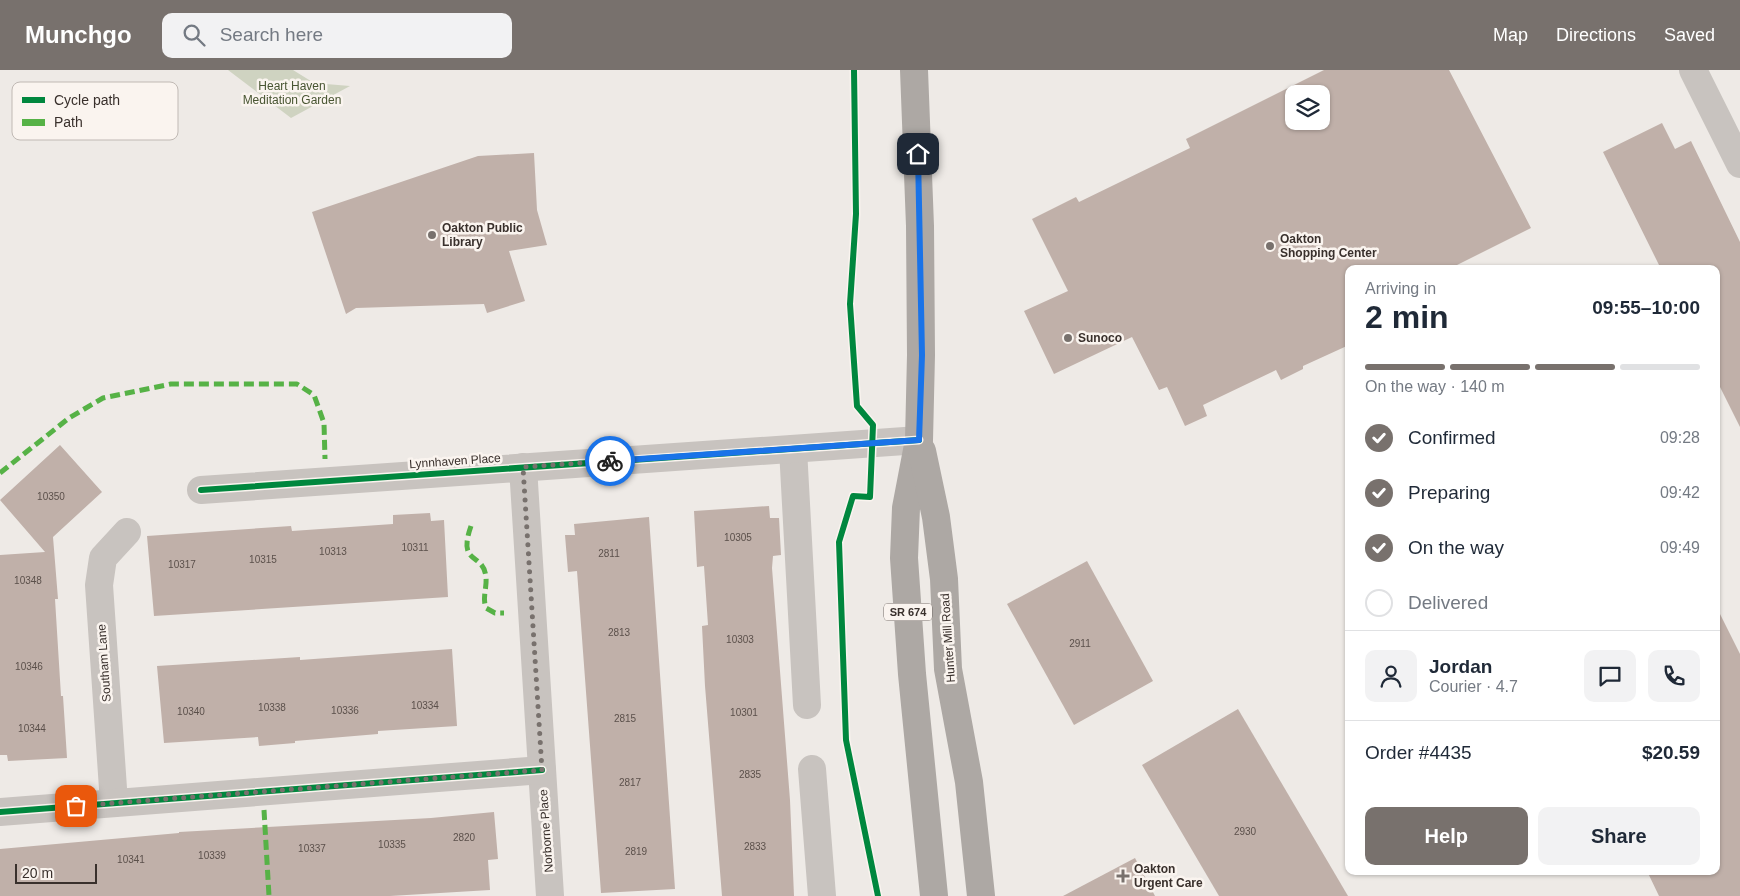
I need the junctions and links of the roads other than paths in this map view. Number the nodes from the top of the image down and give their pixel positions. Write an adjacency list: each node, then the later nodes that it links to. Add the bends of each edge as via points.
1 (914, 70): 4 (main road, Hunter Mill Road / SR 674, via 920,226)
2 (1693, 70): 3 (street)
3 (1740, 164)
4 (919, 440): 5 (street, Lynnhaven Place); 16 (main road, Hunter Mill Road / SR 674, via 906,508 904,558); 17 (main road, Hunter Mill Road / SR 674, via 936,517 943,570 948,669 969,782)
5 (793, 449): 6 (street, Lynnhaven Place); 9 (street)
6 (523, 467): 7 (street, Lynnhaven Place); 11 (street, Norborne Place)
7 (201, 490)
8 (127, 532): 12 (street, Southam Lane, via 102,558 99,585)
9 (807, 705)
10 (812, 769): 15 (street)
11 (542, 770): 12 (street); 14 (street, Norborne Place)
12 (114, 803): 13 (street)
13 (0, 812)
14 (550, 896)
15 (822, 896)
16 (934, 896)
17 (981, 896)

